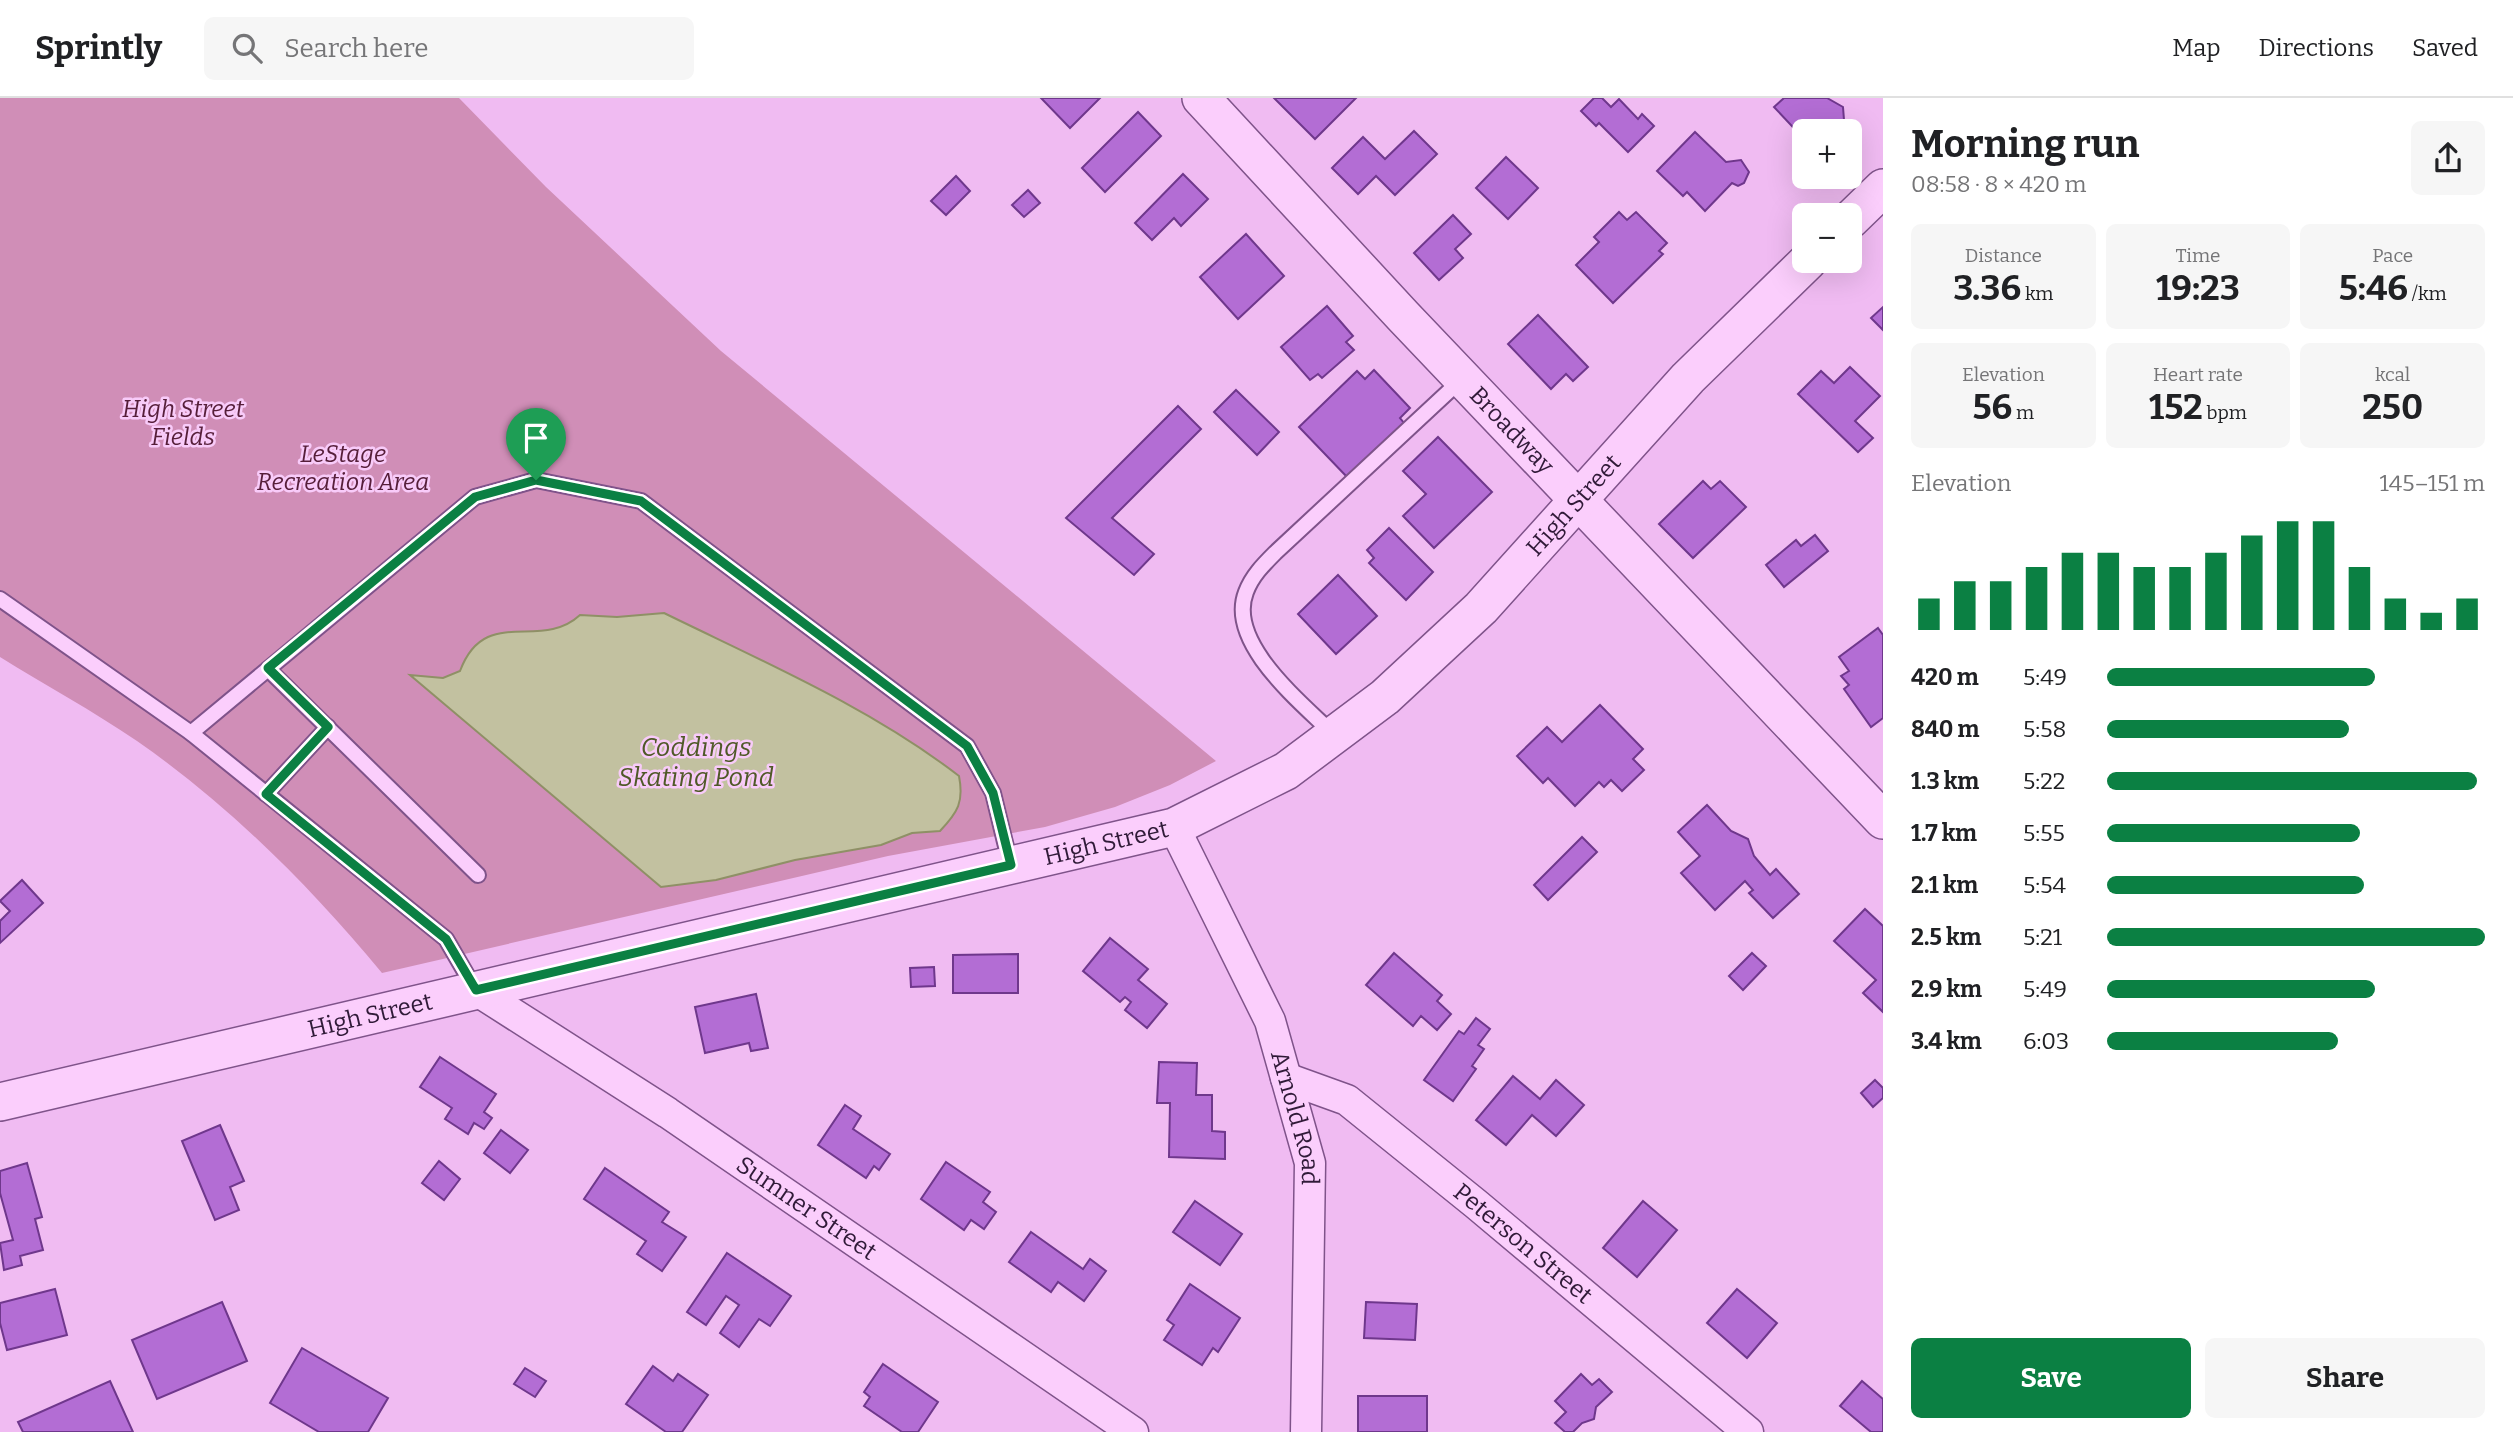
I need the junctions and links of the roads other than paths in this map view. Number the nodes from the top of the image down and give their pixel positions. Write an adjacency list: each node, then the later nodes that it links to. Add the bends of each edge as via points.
1 (1201, 98): 5 (street, Broadway)
2 (1883, 188): 3 (street)
3 (1862, 208)
4 (1796, 273): 6 (street, High Street, via 1688,378)
5 (1462, 378): 6 (street, Broadway); 11 (lane, via 1275,553 1254,575 1244,595 1244,622 1257,655)
6 (1577, 499): 11 (street, High Street, via 1481,608 1385,697); 13 (street, Broadway)
7 (0, 598): 10 (lane)
8 (268, 668): 9 (lane); 10 (lane); 15 (lane, via 475,497 536,480 641,501 967,746 993,793)
9 (328, 727): 12 (lane); 16 (lane)
10 (191, 733): 12 (lane)
11 (1334, 735): 14 (street, High Street, via 1286,771)
12 (266, 794): 17 (lane, via 446,939)
13 (1883, 820)
14 (1174, 827): 15 (street, High Street); 18 (street, Arnold Road, via 1270,1021)
15 (1011, 865): 17 (street, High Street)
16 (478, 875)
17 (476, 990): 19 (street, High Street); 20 (street, Sumner Street, via 667,1113)
18 (1286, 1078): 21 (street, Arnold Road, via 1310,1163); 22 (street, Peterson Street, via 1347,1100)
19 (0, 1102)
20 (1133, 1432)
21 (1306, 1432)
22 (1748, 1432)

